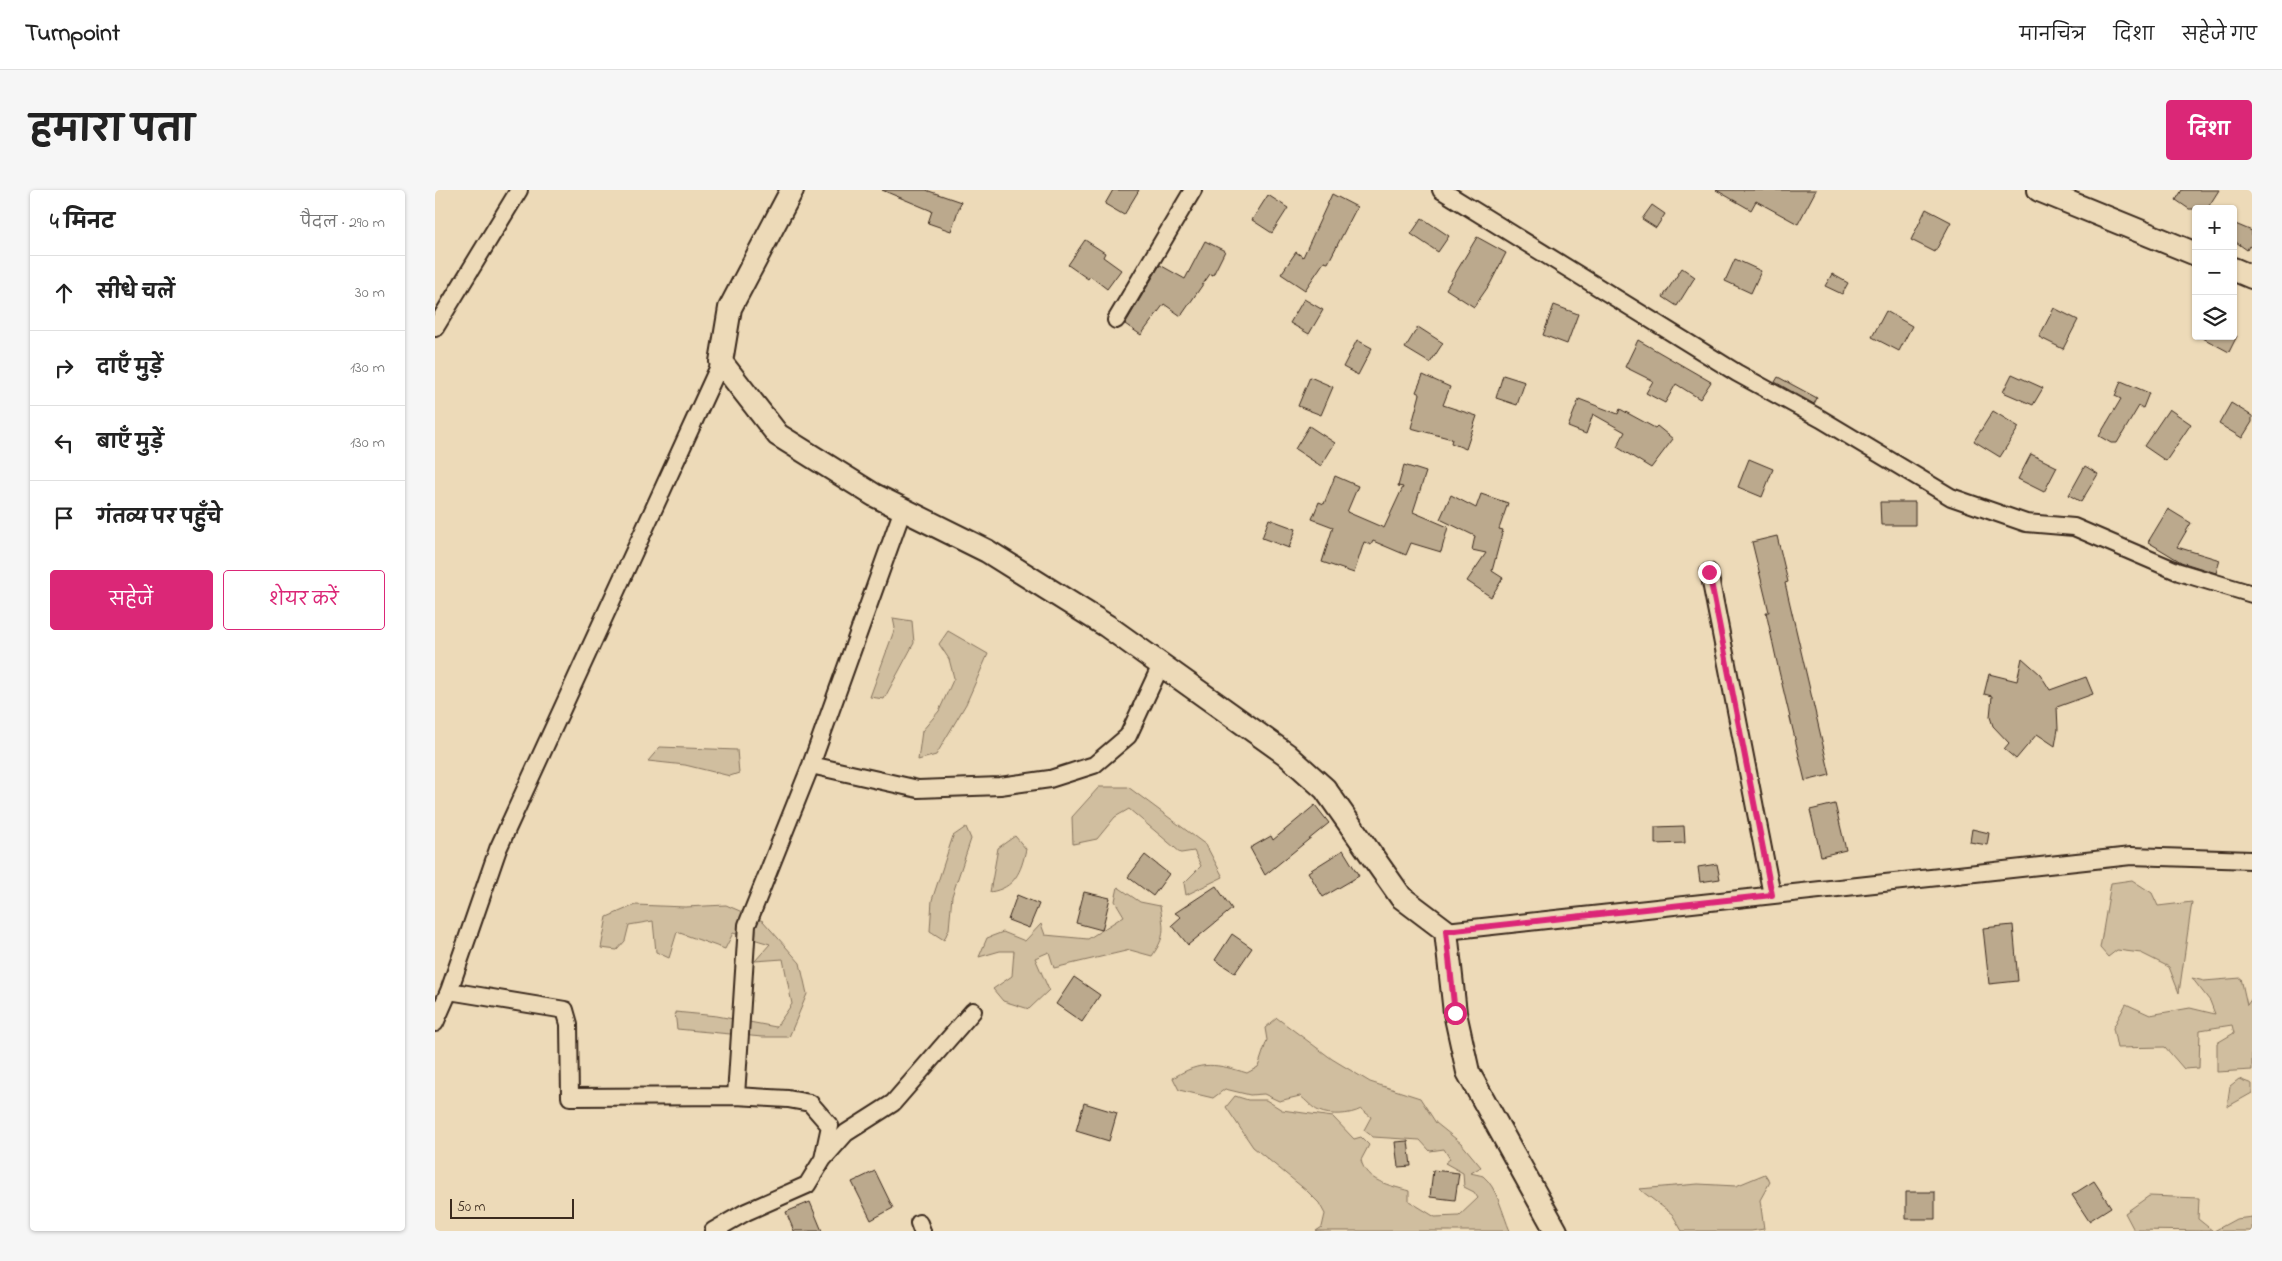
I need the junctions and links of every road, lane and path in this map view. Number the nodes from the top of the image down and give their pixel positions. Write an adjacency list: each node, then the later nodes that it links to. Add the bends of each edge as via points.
1 (519, 190): 10 (street)
2 (792, 190): 11 (street, via 730,308)
3 (1193, 190): 9 (street)
4 (1441, 190): 14 (street, via 1737,373 1951,497 2026,523 2074,527 2179,572)
5 (2039, 190): 6 (street)
6 (2192, 252)
7 (2237, 271): 8 (street)
8 (2252, 277)
9 (1116, 320)
10 (435, 328)
11 (721, 362): 12 (street, via 778,435 874,495); 20 (street, via 498,848)
12 (903, 509): 15 (street, via 987,551 1107,626); 16 (street)
13 (1709, 572): 18 (street)
14 (2252, 594)
15 (1161, 665): 16 (street, via 1128,736 1093,765 1050,779 1000,786 918,789); 19 (street, via 1286,754 1325,789 1401,897)
16 (811, 765): 23 (street, via 747,925)
17 (2252, 860): 18 (street, via 2131,856)
18 (1772, 895): 19 (street)
19 (1446, 931): 26 (street, via 1455,1013 1468,1072)
20 (449, 991): 22 (street); 23 (street, via 565,1010 569,1024 570,1097)
21 (973, 1011): 24 (street, via 893,1103 846,1133)
22 (435, 1024)
23 (736, 1096): 24 (street, via 810,1103 831,1126)
24 (823, 1160): 25 (street, via 807,1185 745,1212)
25 (713, 1231)
26 (1556, 1231)

